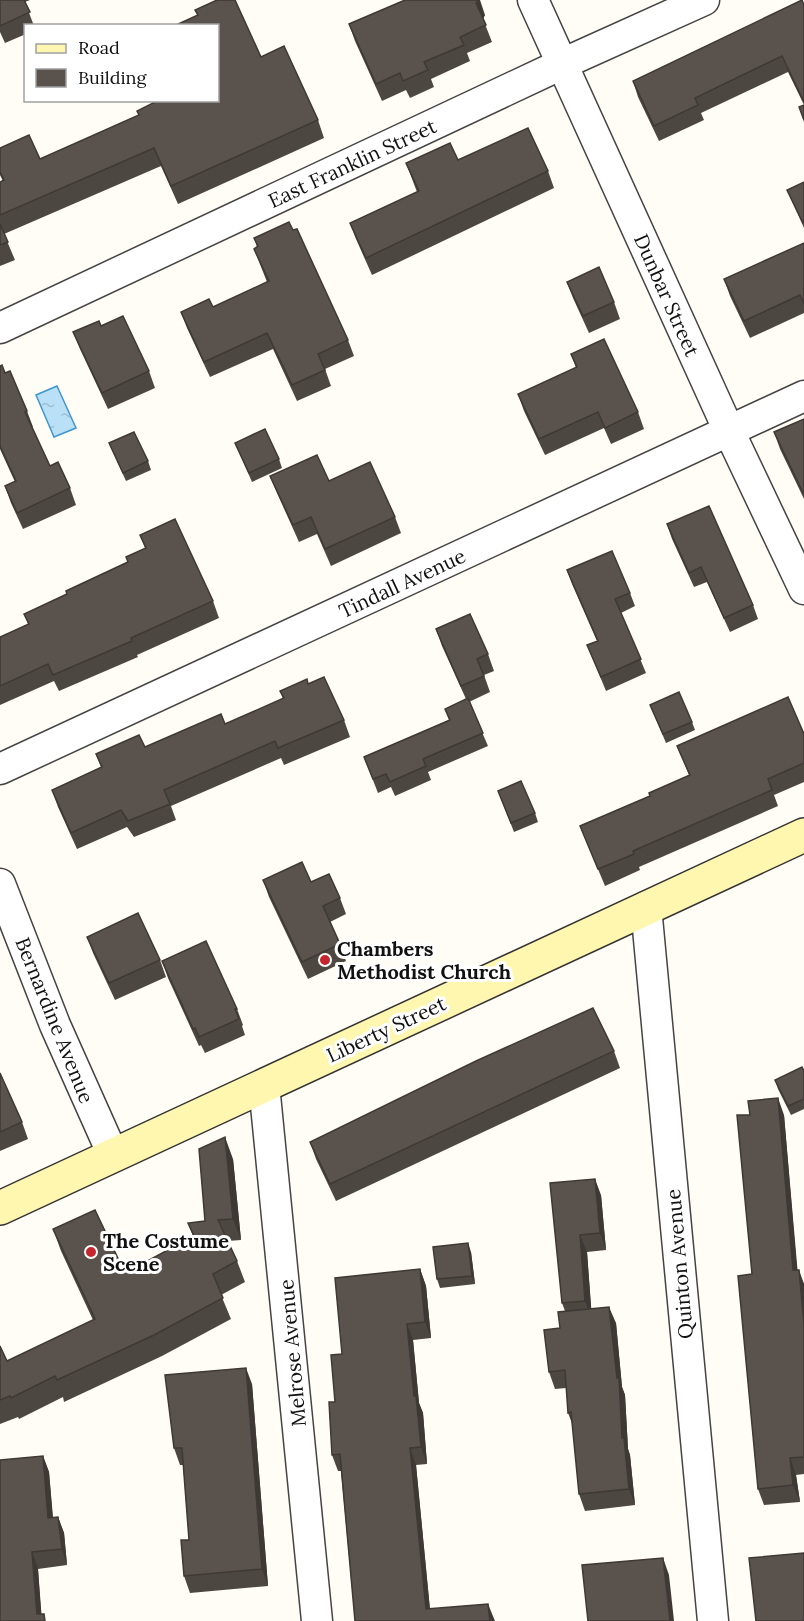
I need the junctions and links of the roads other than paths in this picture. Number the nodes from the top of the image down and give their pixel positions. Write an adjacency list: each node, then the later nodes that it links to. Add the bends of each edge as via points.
1 (533, 0): 3 (street, Dunbar Street)
2 (704, 0): 3 (street, East Franklin Street)
3 (562, 64): 4 (street, East Franklin Street); 6 (street, Dunbar Street)
4 (0, 328)
5 (804, 396): 6 (street, Tindall Avenue)
6 (729, 431): 7 (street, Dunbar Street); 8 (street, Tindall Avenue)
7 (804, 589)
8 (0, 769)
9 (804, 835): 11 (street, Liberty Street)
10 (0, 884): 13 (street, Bernardine Avenue, via 55,1025)
11 (646, 908): 12 (street, Liberty Street); 16 (street, Quinton Avenue)
12 (264, 1085): 13 (street, Liberty Street); 15 (street, Melrose Avenue)
13 (113, 1155): 14 (street, Liberty Street)
14 (0, 1208)
15 (317, 1621)
16 (713, 1621)

